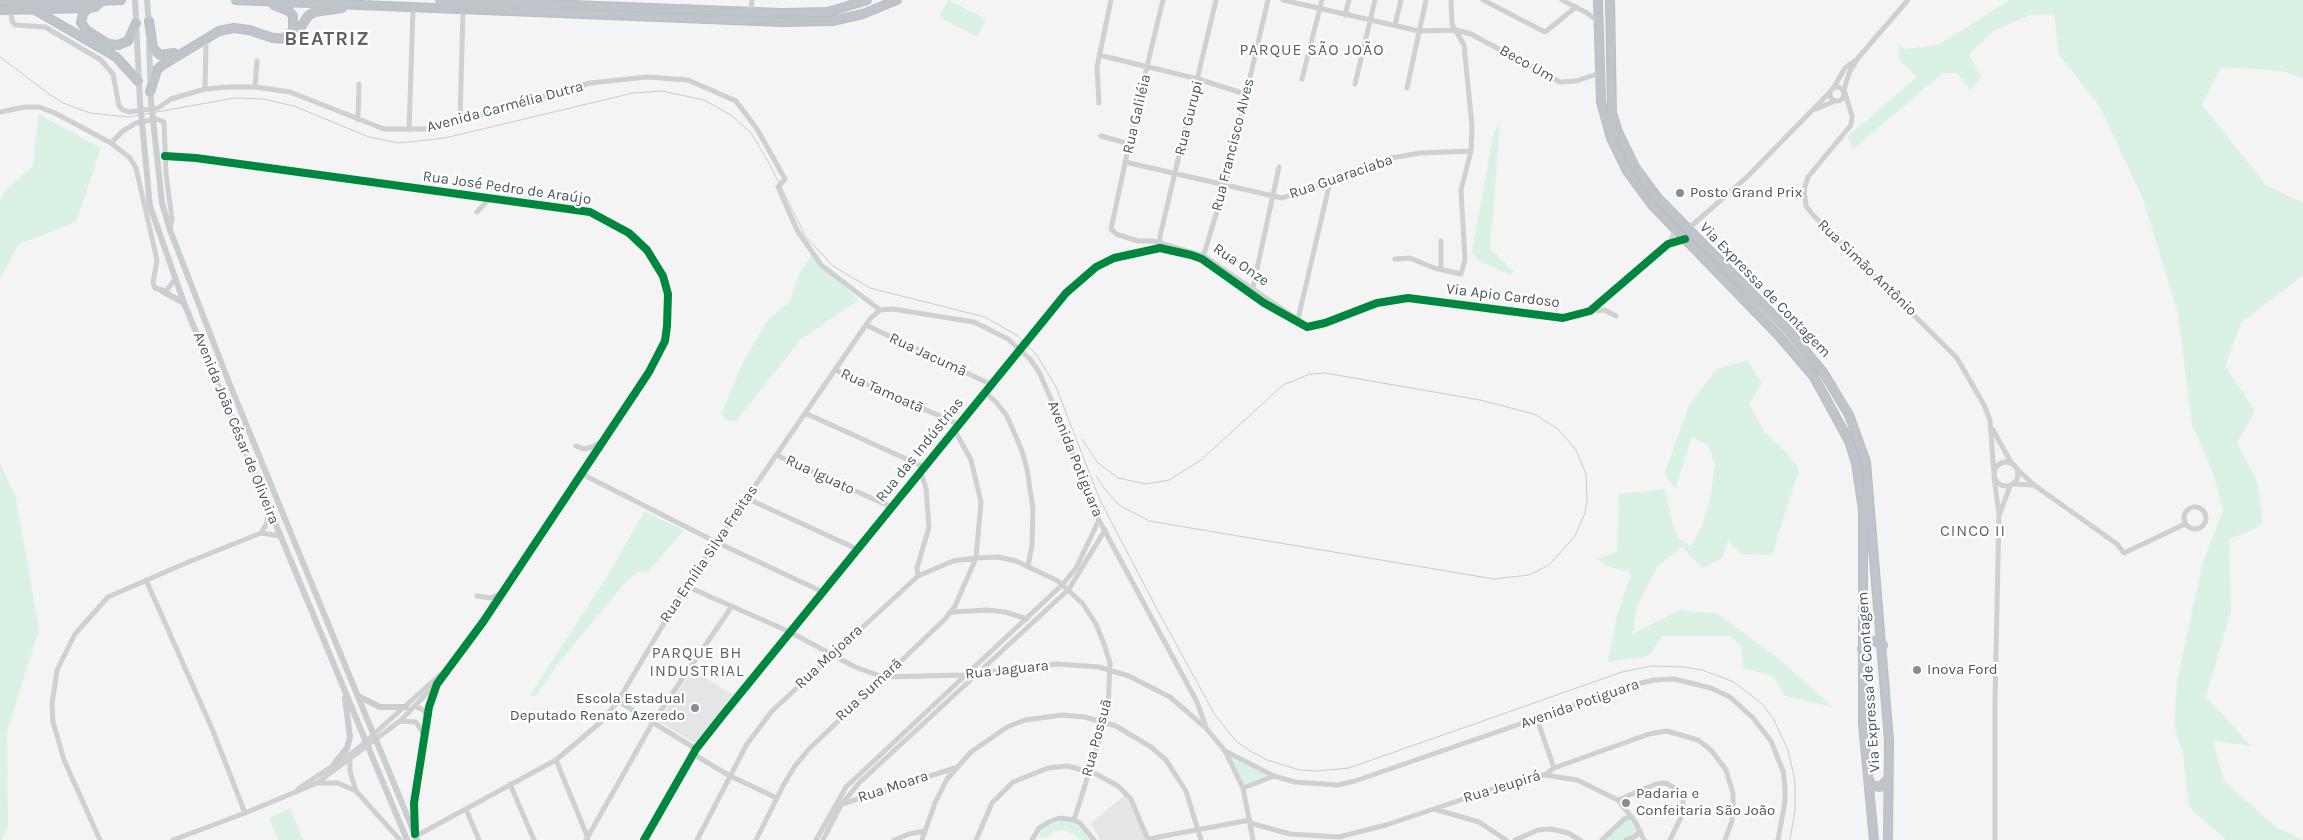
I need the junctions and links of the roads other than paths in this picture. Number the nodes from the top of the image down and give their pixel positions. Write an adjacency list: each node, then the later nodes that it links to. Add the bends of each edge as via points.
1 (121, 0): 26 (highway)
2 (135, 0): 40 (main road, Avenida João César de Oliveira)
3 (148, 0): 41 (main road, Avenida João César de Oliveira)
4 (236, 0): 28 (highway)
5 (440, 0): 38 (highway)
6 (752, 0): 38 (street)
7 (867, 0): 38 (highway, via 828,12)
8 (897, 0): 37 (highway, via 863,14 832,21)
9 (1112, 0): 48 (street)
10 (1163, 0): 51 (street, Rua Galiléia)
11 (1216, 0): 54 (street, Rua Gurupi)
12 (1268, 0): 64 (street, Rua Francisco Alves)
13 (1283, 0): 27 (street)
14 (1322, 0): 33 (street)
15 (1348, 0): 39 (street)
16 (1375, 0): 42 (street)
17 (1401, 0): 44 (street)
18 (1426, 0): 45 (street)
19 (1451, 0): 46 (street, via 1451,20)
20 (1483, 0): 30 (street, via 1545,32)
21 (1562, 0): 30 (street)
22 (1598, 0): 43 (highway, Via Expressa de Contagem)
23 (1610, 0): 88 (highway, Via Expressa de Contagem, via 1610,82 1612,112 1618,132 1635,167)
24 (1908, 0): 49 (street)
25 (0, 1): 26 (highway)
26 (102, 1): 31 (highway)
27 (1294, 1): 33 (street)
28 (268, 3): 29 (highway); 41 (highway, via 289,11 293,16 293,31 284,37 231,23 166,56 153,48)
29 (359, 5): 32 (highway); 62 (highway, via 314,12 290,39 242,29 220,31 161,66)
30 (1576, 7): 43 (street)
31 (88, 8): 35 (highway); 40 (highway, via 82,18 84,28 108,44 128,41)
32 (413, 8): 37 (highway); 72 (street)
33 (1320, 9): 39 (street); 53 (street)
34 (0, 10): 36 (highway)
35 (35, 10): 36 (highway); 55 (highway, via 116,57)
36 (12, 11): 60 (street, Avenida Carmélia Dutra, via 15,25 45,27 101,60 113,74 119,106 123,110 158,108 171,99)
37 (463, 11): 71 (street)
38 (751, 12)
39 (1345, 15): 42 (street)
40 (136, 18): 55 (main road, Avenida João César de Oliveira)
41 (149, 21): 62 (main road, Avenida João César de Oliveira)
42 (1370, 21): 44 (street); 57 (street)
43 (1601, 23): 52 (highway, Via Expressa de Contagem)
44 (1395, 25): 45 (street)
45 (1419, 30): 46 (street); 59 (street)
46 (1456, 30): 52 (street, Beco Um, via 1471,34 1560,82 1576,81); 76 (street, via 1464,45 1472,126)
47 (206, 44): 60 (street)
48 (1099, 55): 51 (street); 66 (street)
49 (1858, 58): 61 (street, via 1845,68); 63 (street, via 1849,73)
50 (257, 61): 58 (street)
51 (1148, 67): 54 (street); 75 (street, Rua Galiléia)
52 (1600, 69): 86 (highway, Via Expressa de Contagem, via 1604,116 1611,138 1627,171 1652,205)
53 (1302, 79)
54 (1198, 80): 64 (street); 80 (street, Rua Gurupi)
55 (138, 81): 99 (main road, Avenida João César de Oliveira, bridge, via 150,206)
56 (359, 84): 70 (street)
57 (1354, 84)
58 (255, 87): 60 (street, Avenida Carmélia Dutra, via 228,86); 70 (street, Avenida Carmélia Dutra, via 290,92)
59 (1407, 88)
60 (205, 90)
61 (1832, 90): 63 (street, via 1839,87); 65 (street, via 1831,98); 68 (street)
62 (150, 92): 87 (main road, Avenida João César de Oliveira, bridge, via 162,203)
63 (1844, 92): 65 (street, via 1843,99); 67 (street, Rua Simão Antônio)
64 (1245, 94): 82 (street, Rua Francisco Alves)
65 (1837, 101): 67 (street); 68 (street)
66 (1099, 103)
67 (1848, 104): 113 (street, Rua Simão Antônio, via 1851,126 1808,177 1804,190 1806,206 1957,358 1984,405)
68 (1814, 111): 88 (street)
69 (0, 112): 74 (street, via 39,107)
70 (358, 120): 72 (street, Avenida Carmélia Dutra, via 384,129)
71 (460, 120): 72 (street, Avenida Carmélia Dutra, via 431,129); 103 (street, Avenida Carmélia Dutra, via 590,83 647,77 688,80 736,101 757,129 785,179 778,187 797,230 821,266)
72 (409, 130)
73 (1101, 136): 75 (street)
74 (111, 143): 77 (street, via 132,125 159,119 165,127); 100 (street, via 129,157 136,168 157,260 155,288)
75 (1130, 144): 78 (street, Rua Galiléia)
76 (1471, 151): 81 (street, Rua Guaraciaba, via 1390,158); 98 (street, via 1461,190 1465,260 1461,274)
77 (165, 156): 84 (street, Rua José Pedro de Araújo); 87 (street, via 172,219)
78 (1126, 162): 80 (street, Rua Guaraciaba); 91 (street, Rua Galiléia, via 1111,229 1116,234)
79 (1279, 167): 83 (street)
80 (1175, 173): 82 (street, Rua Guaraciaba); 89 (street, Rua Gurupi)
81 (1330, 182): 83 (street, Rua Guaraciaba, via 1290,196); 106 (street)
82 (1225, 185): 83 (street, Rua Guaraciaba); 96 (street, Rua Francisco Alves)
83 (1274, 196): 101 (street)
84 (489, 199): 85 (street); 114 (street, Rua José Pedro de Araújo, via 590,212 606,218 647,250 662,276 669,310 665,341 649,372)
85 (476, 212)
86 (1676, 229): 90 (highway, Via Expressa de Contagem); 93 (street, Via Apio Cardoso)
87 (170, 230): 159 (main road, Avenida João César de Oliveira)
88 (1687, 230): 149 (highway, Via Expressa de Contagem, via 1787,329 1823,372 1849,415 1866,462)
89 (1160, 236): 91 (street); 94 (street, Rua Gurupi)
90 (1685, 239): 93 (street, Via Apio Cardoso); 150 (highway, Via Expressa de Contagem, via 1814,377 1849,440 1856,462 1863,510)
91 (1153, 241): 94 (street); 95 (street)
92 (1441, 241): 98 (street)
93 (1668, 244): 104 (street, Via Apio Cardoso)
94 (1160, 245): 95 (street, Rua das Indústrias); 96 (street, Rua das Indústrias)
95 (1143, 250): 109 (street, Rua das Indústrias, bridge, via 1114,258 1080,279)
96 (1203, 257): 101 (street, Rua das Indústrias)
97 (1395, 259): 98 (street, via 1410,258)
98 (1441, 269)
99 (176, 278): 100 (street, via 169,289); 102 (main road, Avenida João César de Oliveira)
100 (162, 291): 102 (main road)
101 (1252, 292): 106 (street, Rua das Indústrias)
102 (184, 303): 125 (main road, Avenida João César de Oliveira)
103 (880, 310): 107 (street, Rua Emília Silva Freitas); 128 (street, Avenida Potiguara, via 893,309 974,322 1008,339 1030,359 1055,408)
104 (1590, 311): 105 (street, via 1605,310); 106 (street, Via Apio Cardoso, via 1563,318 1393,298 1325,323 1307,327)
105 (1616, 316)
106 (1298, 320)
107 (866, 325): 108 (street, Rua Emília Silva Freitas); 109 (street, Rua Jacumã)
108 (835, 370): 111 (street, Rua Emília Silva Freitas); 112 (street, Rua Tamoatã)
109 (990, 384): 110 (street, Rua das Indústrias)
110 (985, 392): 112 (street, Rua das Indústrias); 136 (street, via 1007,416 1027,470 1033,509)
111 (805, 413): 116 (street, Rua Emília Silva Freitas); 118 (street)
112 (956, 427): 118 (street, Rua das Indústrias); 135 (street, via 971,460 981,502)
113 (1991, 427): 117 (street, Rua Simão Antônio); 121 (street, Rua Simão Antônio)
114 (603, 440): 115 (street, via 584,449); 120 (street, Rua José Pedro de Araújo)
115 (576, 446)
116 (776, 455): 124 (street, Rua Emília Silva Freitas); 126 (street, Rua Iguato)
117 (2012, 464): 119 (street); 121 (street, via 2000,464)
118 (922, 469): 126 (street, Rua das Indústrias); 137 (street, via 929,527 917,568)
119 (2018, 470): 122 (street, via 2018,477); 123 (street)
120 (580, 473): 133 (street); 142 (street, Rua José Pedro de Araújo)
121 (1994, 476): 122 (street, via 1998,484); 127 (street, Rua Simão Antônio)
122 (2012, 485): 123 (street); 127 (street, Rua Simão Antônio)
123 (2034, 485): 129 (street, via 2117,544 2124,553)
124 (746, 498): 133 (street, Rua Emília Silva Freitas); 134 (street)
125 (267, 502): 131 (street, via 267,523); 132 (main road, Avenida João César de Oliveira)
126 (891, 507): 134 (street, Rua das Indústrias)
127 (2000, 514): 238 (street, Rua Simão Antônio, via 1994,700)
128 (1099, 520): 130 (street, Avenida Potiguara); 139 (street, via 1076,568)
129 (2185, 524): 129 (street, via 2191,528 2202,527 2206,521 2204,510 2190,508 2184,516)
130 (1105, 530): 141 (street); 161 (street, Avenida Potiguara)
131 (261, 533): 132 (street); 138 (street)
132 (281, 536): 158 (main road, Avenida João César de Oliveira)
133 (716, 542): 140 (street, Rua Emília Silva Freitas); 143 (street)
134 (857, 549): 143 (street, Rua das Indústrias)
135 (976, 558): 136 (street, Rua Possuã, via 998,558); 137 (street, Rua Possuã, via 954,561); 146 (street)
136 (1028, 566): 139 (street, Rua Possuã)
137 (918, 576): 151 (street, Rua Mojoara)
138 (146, 580): 199 (street); 209 (street, via 108,597 88,617 64,652 54,687 52,704 56,739)
139 (1063, 584): 141 (street, Rua Possuã); 147 (street)
140 (686, 586): 145 (street, Rua Jaguara); 160 (street, Rua Emília Silva Freitas)
141 (1069, 589): 153 (street, Rua Possuã, via 1096,624); 154 (street)
142 (502, 592): 144 (street, via 490,598); 152 (street, Rua José Pedro de Araújo)
143 (822, 592): 148 (street, Rua das Indústrias)
144 (477, 596)
145 (732, 606): 148 (street, Rua Jaguara); 168 (street)
146 (952, 612): 147 (street, via 986,610); 156 (street, Rua Sumarã)
147 (1027, 619): 155 (street)
148 (790, 632): 151 (street, Rua Jaguara); 174 (street, Rua das Indústrias)
149 (1883, 646): 150 (highway, via 1871,640); 185 (highway, Via Expressa de Contagem)
150 (1862, 649): 184 (highway, Via Expressa de Contagem)
151 (831, 655): 156 (street, Rua Jaguara); 182 (street, Rua Mojoara, via 757,728)
152 (449, 668): 157 (street, Rua José Pedro de Araújo); 162 (street, Rua José Pedro de Araújo)
153 (1110, 670): 154 (street, Rua Jaguara, via 1057,664); 164 (street, Rua Jaguara, via 1151,686); 169 (street, Rua Possuã)
154 (978, 674): 155 (street, Rua Jaguara); 195 (street, via 859,783)
155 (964, 675): 156 (street, Rua Jaguara); 197 (street, via 846,787)
156 (883, 678): 191 (street, Rua Sumarã, via 809,749)
157 (437, 684): 163 (street); 165 (street, Rua José Pedro de Araújo)
158 (343, 687): 177 (main road, via 350,737 347,748); 212 (main road, Avenida João César de Oliveira, bridge)
159 (358, 696): 162 (main road, via 380,707); 193 (main road, Avenida João César de Oliveira, bridge)
160 (618, 702): 168 (street); 176 (street, Rua Emília Silva Freitas, via 588,736)
161 (1197, 702): 164 (street); 170 (street, Avenida Potiguara)
162 (406, 706): 163 (street); 171 (street, Rua José Pedro de Araújo)
163 (416, 706): 165 (street); 167 (street)
164 (1189, 712): 170 (street, Rua Jaguara)
165 (428, 719): 172 (street, Rua José Pedro de Araújo)
166 (1537, 719): 179 (street); 183 (street, Avenida Potiguara, via 1338,785 1307,784); 235 (street, Avenida Potiguara, via 1654,680 1674,678 1711,688 1730,698 1753,718 1771,741 1783,771 1785,801)
167 (400, 721): 172 (street, via 416,722); 175 (street)
168 (653, 722): 174 (street); 207 (street)
169 (1105, 723): 178 (street, via 1062,715 1025,720 989,738); 180 (street, Rua Possuã); 203 (street, via 1132,734 1166,760 1186,791)
170 (1206, 728): 173 (street, Rua Jaguara)
171 (369, 739): 175 (street); 177 (street)
172 (424, 739): 194 (street, Rua José Pedro de Araújo)
173 (1225, 751): 183 (street, Avenida Potiguara); 188 (street, Rua Jaguara)
174 (695, 752): 182 (street); 215 (street, Rua das Indústrias)
175 (350, 760): 186 (street); 190 (street)
176 (556, 760): 187 (street, Rua Emília Silva Freitas); 207 (street)
177 (334, 764): 189 (street)
178 (955, 768): 195 (street, Rua Moara); 205 (street, via 935,803)
179 (1554, 768): 181 (street, Rua Jeupirá); 234 (street, Rua Jeupirá, via 1649,734 1667,731 1698,740 1721,762 1730,777 1732,821)
180 (1089, 771): 201 (street, Rua Possuã); 208 (street, via 1110,781 1131,799); 222 (street, via 1060,767 1032,773 1013,782 992,803)
181 (1544, 775): 192 (street, via 1577,780); 198 (street, Rua Jeupirá, via 1529,777)
182 (730, 776): 191 (street); 216 (street, Rua Mojoara)
183 (1274, 776): 188 (street)
184 (1867, 776): 185 (highway, via 1875,787 1884,786); 236 (highway, Via Expressa de Contagem)
185 (1888, 779): 237 (highway, Via Expressa de Contagem)
186 (317, 783): 189 (street); 190 (street, via 338,783)
187 (510, 784): 196 (street, Rua Emília Silva Freitas); 214 (street)
188 (1243, 788): 202 (street, Rua Jaguara)
189 (297, 791): 199 (street)
190 (356, 791): 211 (street)
191 (777, 798): 217 (street, Rua Sumarã)
192 (1618, 800): 200 (street); 233 (street, via 1656,784 1666,783 1681,792 1683,813)
193 (402, 802): 194 (street); 206 (main road, Avenida João César de Oliveira)
194 (414, 803): 206 (street, Rua José Pedro de Araújo)
195 (841, 805): 197 (street, Rua Moara); 219 (street)
196 (466, 809): 206 (street, Rua Emília Silva Freitas); 213 (street)
197 (832, 809): 218 (street)
198 (1434, 809): 202 (street, Rua Jeupirá, via 1340,837 1290,834); 227 (street, via 1479,822)
199 (245, 813): 210 (street)
200 (1631, 816): 204 (street); 230 (street)
201 (1074, 820): 223 (street, via 1060,818 1049,822 1039,828); 224 (street, via 1085,827)
202 (1250, 822): 203 (street, Rua Jeupirá); 226 (street, Rua Jaguara)
203 (1200, 830): 208 (street, Rua Jeupirá); 225 (street)
204 (1640, 830): 231 (street, via 1636,836); 232 (street)
205 (926, 831): 220 (street); 221 (street)
206 (416, 836)
207 (587, 839)
208 (1148, 839)
209 (100, 840)
210 (173, 840)
211 (400, 840)
212 (407, 840)
213 (478, 840)
214 (534, 840)
215 (644, 840)
216 (697, 840)
217 (756, 840)
218 (816, 840)
219 (823, 840)
220 (894, 840)
221 (922, 840)
222 (976, 840)
223 (1032, 840)
224 (1094, 840)
225 (1202, 840)
226 (1253, 840)
227 (1506, 840)
228 (1515, 840): 229 (street, via 1538,830 1551,829)
229 (1580, 840)
230 (1602, 840)
231 (1626, 840)
232 (1644, 840)
233 (1670, 840)
234 (1725, 840)
235 (1778, 840)
236 (1874, 840)
237 (1888, 840)
238 (1995, 840)

